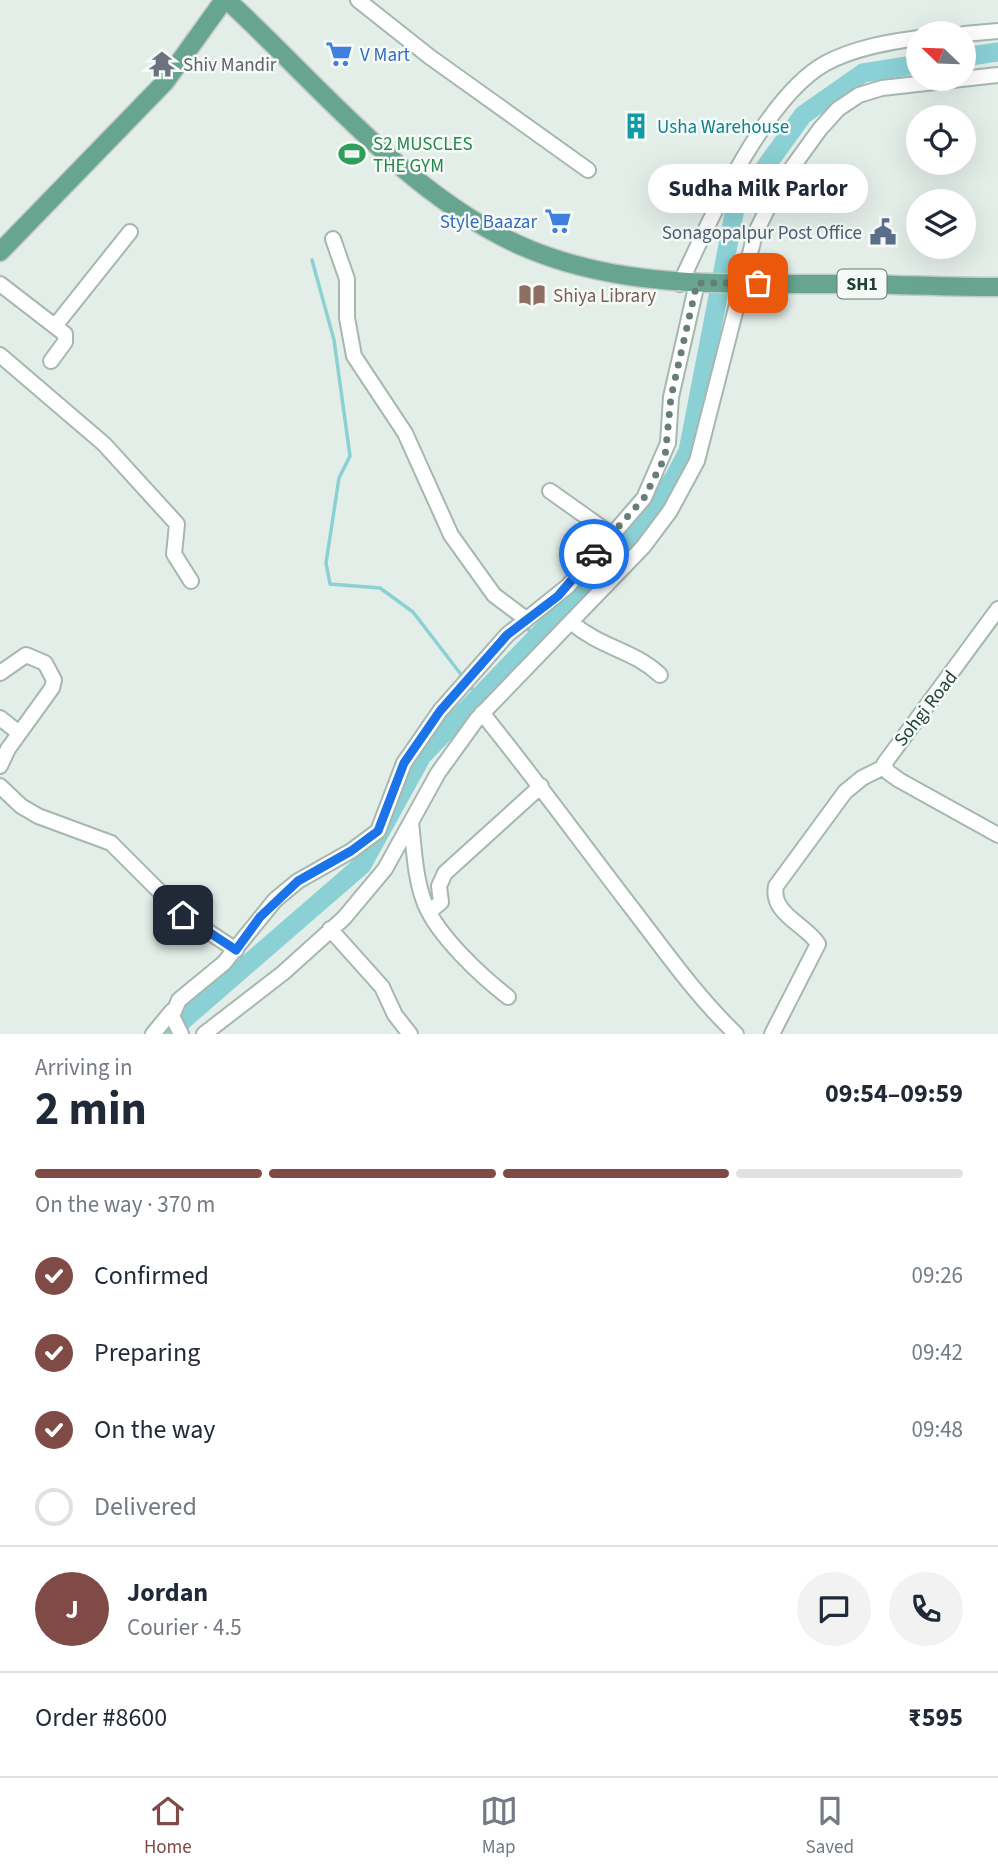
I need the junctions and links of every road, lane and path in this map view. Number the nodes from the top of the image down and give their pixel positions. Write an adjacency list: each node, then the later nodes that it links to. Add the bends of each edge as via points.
1 (358, 0): 7 (street)
2 (229, 1): 10 (main road, via 165,82); 13 (main road, SH1, via 389,153 472,218 556,259)
3 (998, 31): 4 (street)
4 (976, 33)
5 (906, 40): 13 (street, via 826,63 802,82 769,121 710,218)
6 (998, 75): 11 (street, via 882,88 859,95 838,109 778,187)
7 (588, 170)
8 (130, 232): 15 (street)
9 (333, 239): 22 (street, via 347,279 347,318 354,356 405,433 451,535 494,595)
10 (0, 252)
11 (734, 283): 13 (main road, SH1); 14 (main road, SH1); 23 (street, via 705,433 689,481 643,547)
12 (0, 284): 15 (street)
13 (693, 284): 19 (street, via 671,397 665,457 644,498)
14 (998, 287)
15 (55, 326): 17 (street, via 66,340)
16 (0, 355): 20 (street, via 104,444 177,524 174,554)
17 (51, 360)
18 (550, 491): 19 (street)
19 (612, 536): 22 (street, via 558,596)
20 (191, 581)
21 (998, 609): 30 (street, Sohgi Road, via 886,758)
22 (525, 619): 37 (street, via 453,695 404,763 378,831 298,881 260,917)
23 (571, 622): 25 (street, via 596,642 636,657); 26 (street)
24 (0, 673): 28 (street, via 26,655 44,663 53,674 52,688)
25 (660, 675)
26 (482, 713): 32 (street); 33 (street)
27 (0, 718): 28 (street)
28 (19, 733): 29 (street)
29 (0, 766)
30 (884, 767): 34 (street, Sohgi Road, via 898,780); 44 (street, via 845,792 776,887 786,914 818,944)
31 (0, 786): 37 (street, via 38,816 119,848 183,915)
32 (541, 786): 35 (street, via 445,873 439,886 441,902); 43 (street, via 674,965)
33 (411, 822): 35 (street, via 416,868); 36 (street, via 385,869)
34 (998, 835)
35 (429, 912): 38 (street, via 446,937)
36 (330, 929): 41 (street, via 283,973); 42 (street, via 382,987)
37 (236, 950): 39 (street, via 179,1000)
38 (509, 997)
39 (176, 1023): 40 (street)
40 (153, 1034)
41 (204, 1034)
42 (410, 1034)
43 (736, 1034)
44 (772, 1034)

